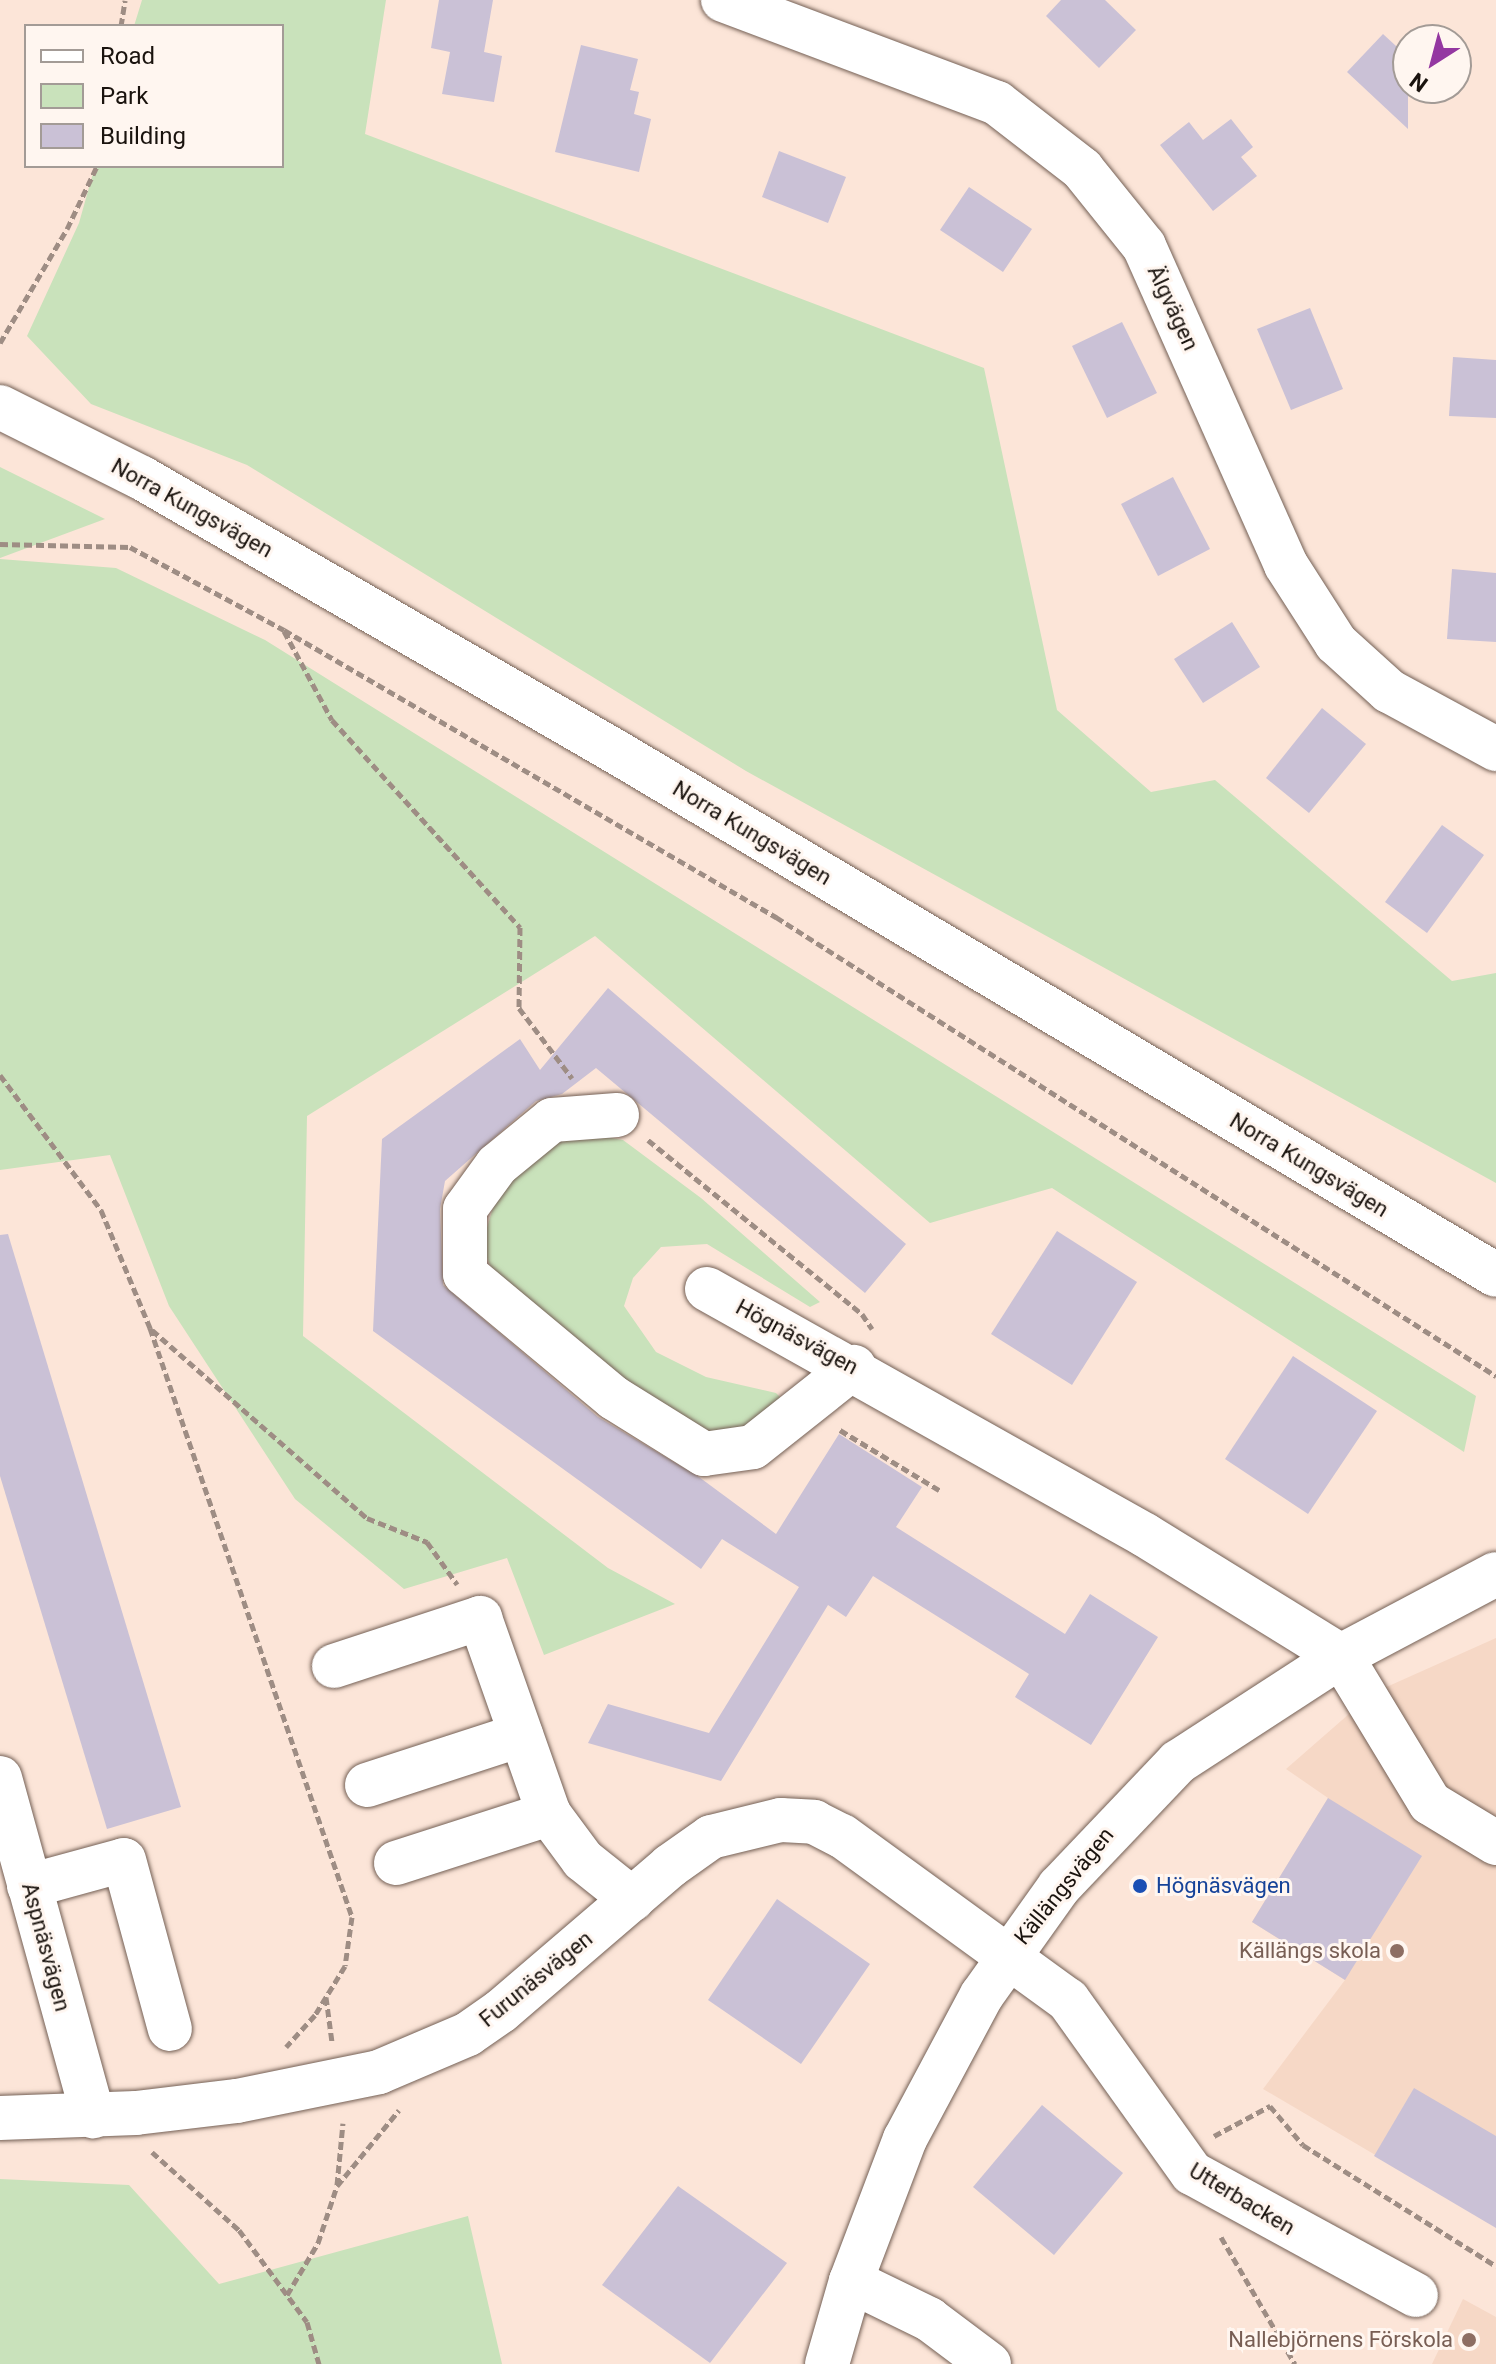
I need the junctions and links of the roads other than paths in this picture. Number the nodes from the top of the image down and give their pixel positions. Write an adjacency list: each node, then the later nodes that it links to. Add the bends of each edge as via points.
1 (723, 0): 3 (street, Älgvägen, via 997,103 1082,169 1144,246 1286,565 1336,643 1389,691)
2 (0, 407): 5 (street, Norra Kungsvägen, via 142,478 591,738)
3 (1496, 749)
4 (617, 1115): 7 (street, via 552,1120 497,1165 465,1209 465,1274 614,1398 704,1454 753,1447)
5 (1496, 1275)
6 (707, 1289): 7 (street, Högnäsvägen)
7 (868, 1375): 9 (street, Högnäsvägen)
8 (1496, 1574): 9 (street, Källängsvägen)
9 (1341, 1656): 15 (street, via 1430,1803); 19 (street, Källängsvägen, via 1178,1762 1078,1865)
10 (334, 1666): 11 (street, via 480,1618)
11 (521, 1735): 13 (street); 14 (street)
12 (0, 1778): 17 (street, Aspnäsvägen)
13 (367, 1785)
14 (549, 1814): 16 (street); 18 (street, via 583,1860)
15 (1496, 1843)
16 (396, 1863)
17 (29, 1886): 20 (street, via 124,1860); 21 (street, Aspnäsvägen)
18 (632, 1899): 19 (street, Furunäsvägen, via 711,1837 781,1820 814,1822 842,1836); 21 (street, Furunäsvägen, via 468,2034 379,2072 237,2101)
19 (1008, 1956): 23 (street, Källängsvägen, via 905,2139); 24 (street, Utterbacken, via 1068,2000 1096,2033 1192,2173)
20 (170, 2029)
21 (93, 2116): 22 (street, Furunäsvägen)
22 (0, 2118)
23 (851, 2281): 25 (street, Källängsvägen); 26 (street, via 929,2319)
24 (1416, 2295)
25 (827, 2364)
26 (989, 2364)

